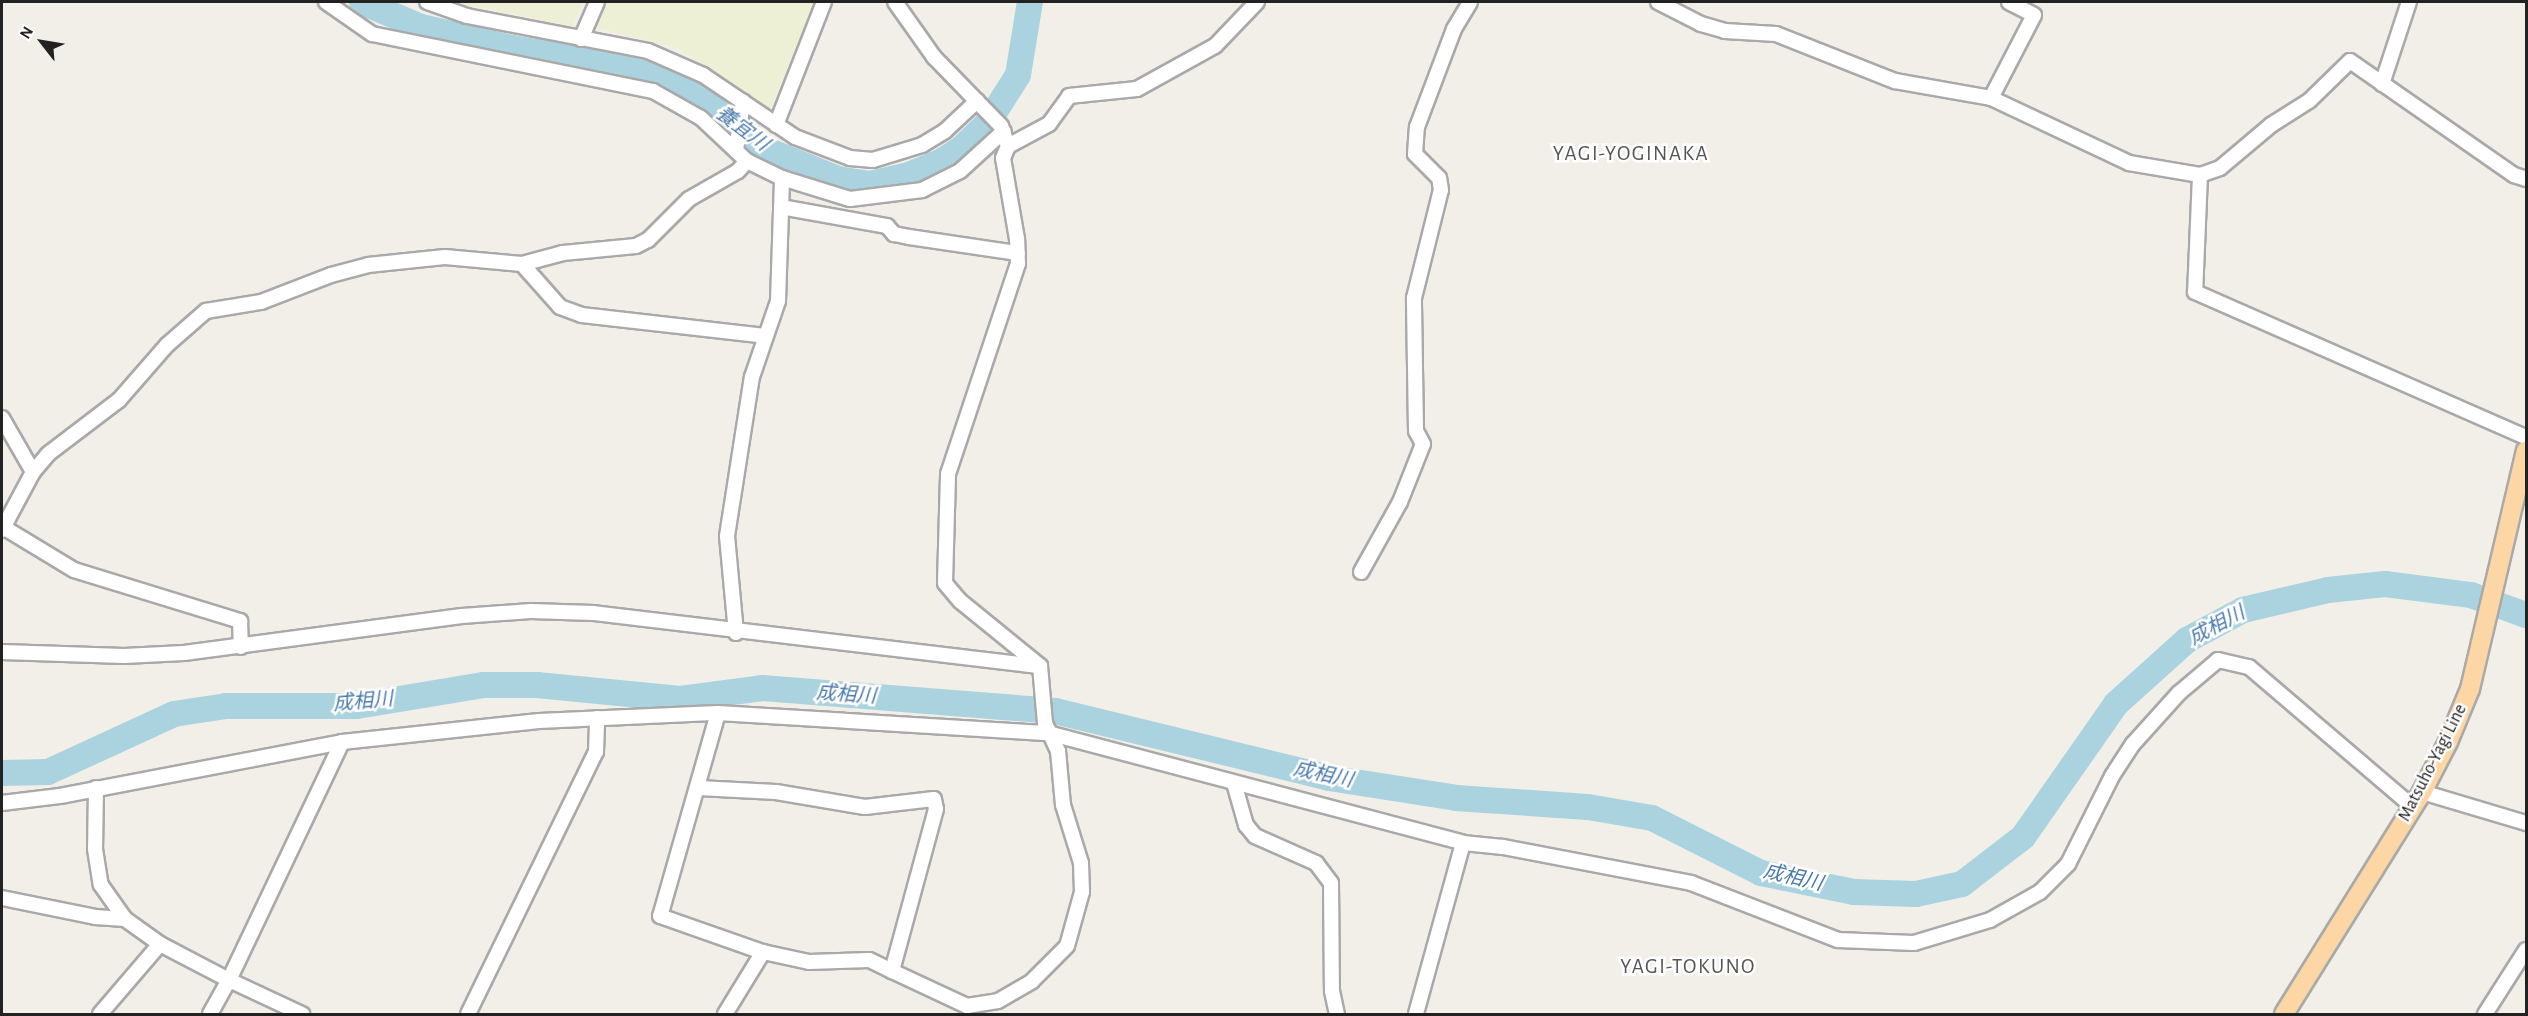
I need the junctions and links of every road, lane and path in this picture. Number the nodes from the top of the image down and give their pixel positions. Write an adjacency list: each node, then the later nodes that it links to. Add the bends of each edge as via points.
1 (326, 2): 18 (street, via 372,34 653,91 701,118)
2 (427, 2): 11 (street, via 467,16)
3 (597, 2): 11 (street)
4 (824, 2): 16 (street)
5 (894, 2): 14 (street, via 933,57)
6 (1257, 2): 19 (street, via 1215,46 1137,89 1069,96 1049,124)
7 (1470, 2): 33 (street, via 1454,29 1417,127 1415,154 1439,178 1441,190 1414,298 1416,431 1423,444 1405,493)
8 (1658, 2): 13 (street, via 1725,32 1776,34 1895,81)
9 (2009, 2): 13 (street, via 2034,15)
10 (2409, 2): 12 (street)
11 (581, 39): 15 (street, via 648,51 679,63)
12 (2382, 84): 21 (street, via 2350,61 2309,101 2271,125 2220,168); 23 (street, via 2514,175)
13 (1990, 98): 21 (street, via 2129,163)
14 (977, 101): 16 (street, via 945,131 922,145 873,159 850,158 809,145); 17 (street)
15 (742, 102): 16 (street); 18 (street)
16 (776, 125)
17 (1003, 129): 19 (street); 22 (street, via 960,171 922,190 904,194 850,198)
18 (735, 146): 20 (street)
19 (1008, 146): 25 (street, via 1003,158)
20 (747, 161): 22 (street); 26 (street, via 738,171 688,199 648,240 636,246 563,253)
21 (2200, 175): 29 (street, via 2195,292)
22 (782, 178): 24 (street)
23 (2526, 179)
24 (781, 207): 25 (street, via 887,226 894,234 909,237); 27 (street, via 778,301)
25 (1018, 253): 37 (street, via 948,474 945,583 960,601)
26 (522, 264): 27 (street, via 560,307 582,315); 31 (street, via 445,257 368,265 331,274 261,302 206,311 167,345 119,400 48,454)
27 (765, 336): 34 (street, via 752,377 727,536)
28 (2, 417): 31 (street)
29 (2526, 437)
30 (2526, 450): 45 (main road, Matsuho-Yagi Line, via 2470,688)
31 (33, 472): 32 (street)
32 (2, 528): 35 (street, via 74,570 240,621)
33 (1361, 572)
34 (736, 633): 35 (street, via 593,613 531,611 368,627); 37 (street)
35 (241, 647): 36 (street, via 124,656)
36 (2, 652)
37 (1040, 666): 40 (street)
38 (718, 713): 39 (street); 40 (street); 44 (street)
39 (597, 718): 41 (street); 59 (street, via 596,752)
40 (1046, 728): 42 (street); 54 (street, via 1058,751 1063,805 1081,863 1082,892 1067,946 1032,981 998,1002 981,1006 958,1003)
41 (342, 742): 43 (street); 55 (street)
42 (1234, 783): 48 (street); 61 (street, via 1246,825 1255,836 1316,863 1331,883 1332,991)
43 (96, 788): 46 (street); 50 (street, via 95,849 101,885)
44 (698, 788): 53 (street, via 660,916); 54 (street, via 776,792 865,807 934,799 936,809)
45 (2417, 800): 47 (street); 48 (street, via 2249,668 2218,660 2179,693 2133,744 2112,776 2068,864 2040,892 1990,920 1914,943 1839,940 1691,883); 63 (main road, Matsuho-Yagi Line)
46 (2, 803)
47 (2526, 824)
48 (1463, 843): 62 (street)
49 (2, 898): 50 (street, via 95,917)
50 (125, 919): 51 (street)
51 (160, 944): 55 (street); 56 (street)
52 (2526, 950): 64 (street)
53 (763, 952): 54 (street, via 809,962 869,960); 60 (street)
54 (892, 971)
55 (229, 980): 57 (street); 58 (street)
56 (100, 1014)
57 (210, 1014)
58 (302, 1014)
59 (468, 1014)
60 (725, 1014)
61 (1337, 1014)
62 (1416, 1014)
63 (2284, 1014)
64 (2485, 1014)

